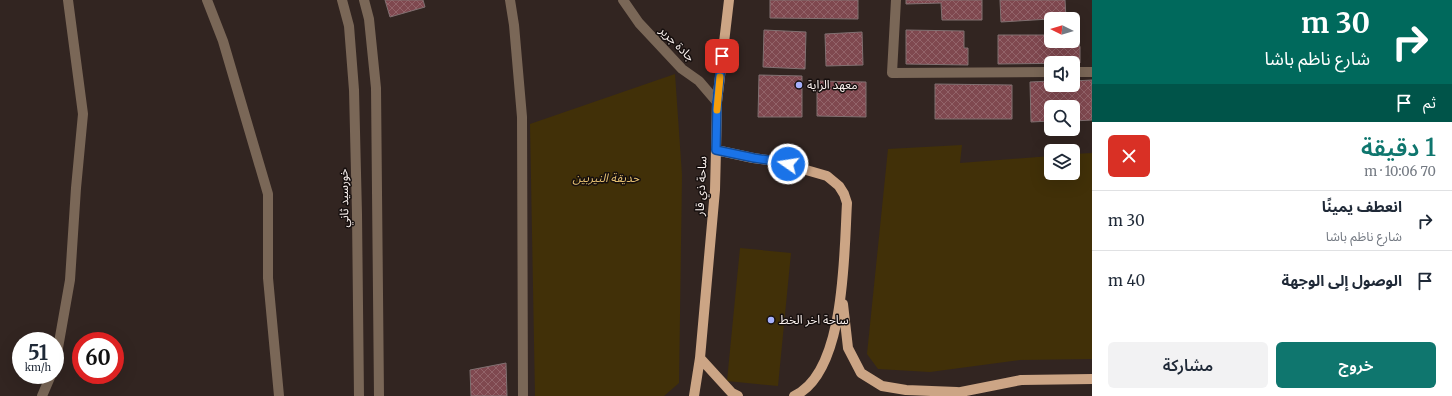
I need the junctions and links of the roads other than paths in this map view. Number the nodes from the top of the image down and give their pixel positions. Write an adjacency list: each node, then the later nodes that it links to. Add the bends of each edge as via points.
1 (68, 0): 15 (street, via 83,114 70,280)
2 (208, 0): 21 (street, via 223,41 268,194 268,278)
3 (342, 0): 22 (street, خورسيد ثاني, via 349,26 354,90)
4 (364, 0): 23 (street, via 370,19 376,88)
5 (510, 0): 24 (street, via 522,117)
6 (623, 0): 12 (street, جادة جرير, via 639,23)
7 (728, 0): 12 (main road)
8 (896, 0): 9 (street, via 892,73)
9 (1044, 72)
10 (1080, 72): 11 (street)
11 (1092, 72)
12 (717, 102): 13 (main road)
13 (716, 150): 14 (main road, ساحة ذي قار, via 775,161 826,176 839,186 847,203); 16 (main road, ساحة ذي قار, via 715,190)
14 (842, 291): 19 (main road, via 848,348 861,373 882,386 906,390); 27 (main road, ساحة ذي قار, via 835,331 821,370 810,384)
15 (61, 332)
16 (700, 358): 25 (main road, ساحة ذي قار); 26 (main road)
17 (1092, 379): 19 (main road, via 1020,380)
18 (47, 384): 20 (street)
19 (957, 392): 28 (main road)
20 (42, 396)
21 (279, 396)
22 (359, 396)
23 (379, 396)
24 (523, 396)
25 (694, 396)
26 (738, 396)
27 (794, 396)
28 (946, 396)

